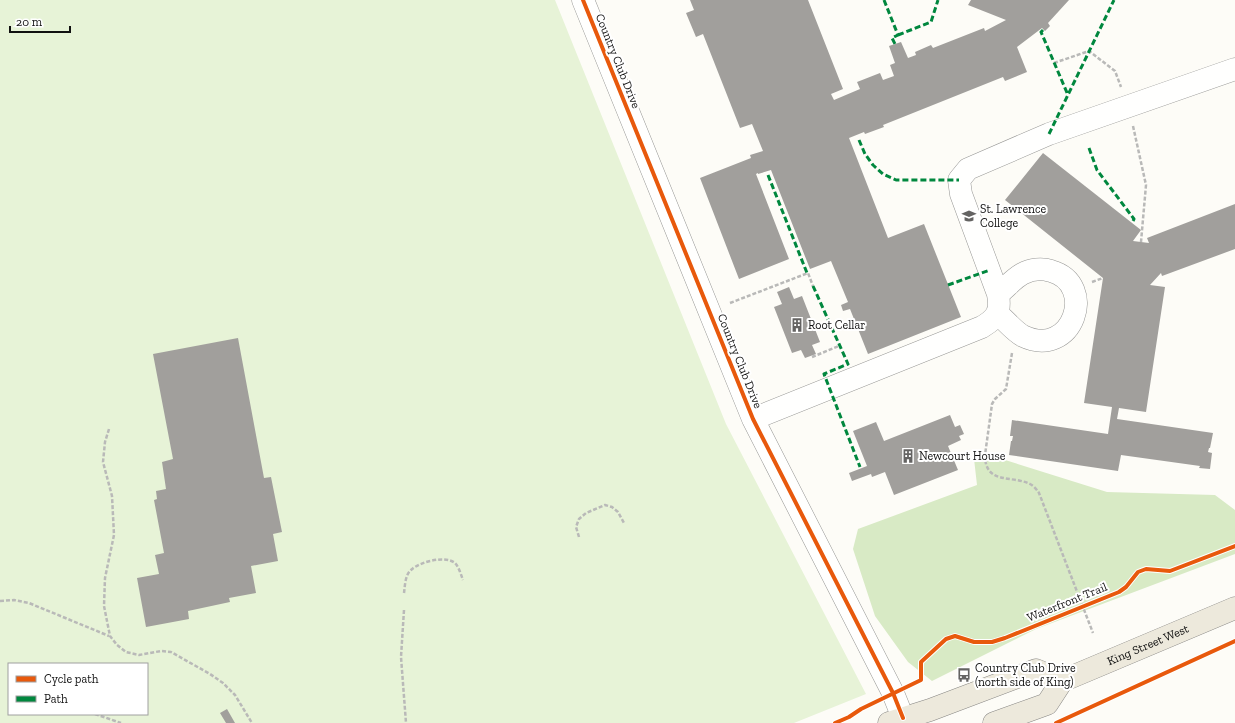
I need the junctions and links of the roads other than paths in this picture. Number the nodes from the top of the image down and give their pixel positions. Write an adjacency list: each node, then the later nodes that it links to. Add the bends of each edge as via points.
1 (583, 0): 3 (street, Country Club Drive)
2 (1235, 69): 3 (street, via 1049,134 968,169 959,180 961,194 998,304 991,322)
3 (753, 419): 6 (street, Country Club Drive, via 893,693)
4 (1235, 608): 5 (main road, King Street West)
5 (1062, 681): 6 (main road, via 1036,670); 7 (main road, via 1047,704)
6 (899, 721)
7 (994, 723)

